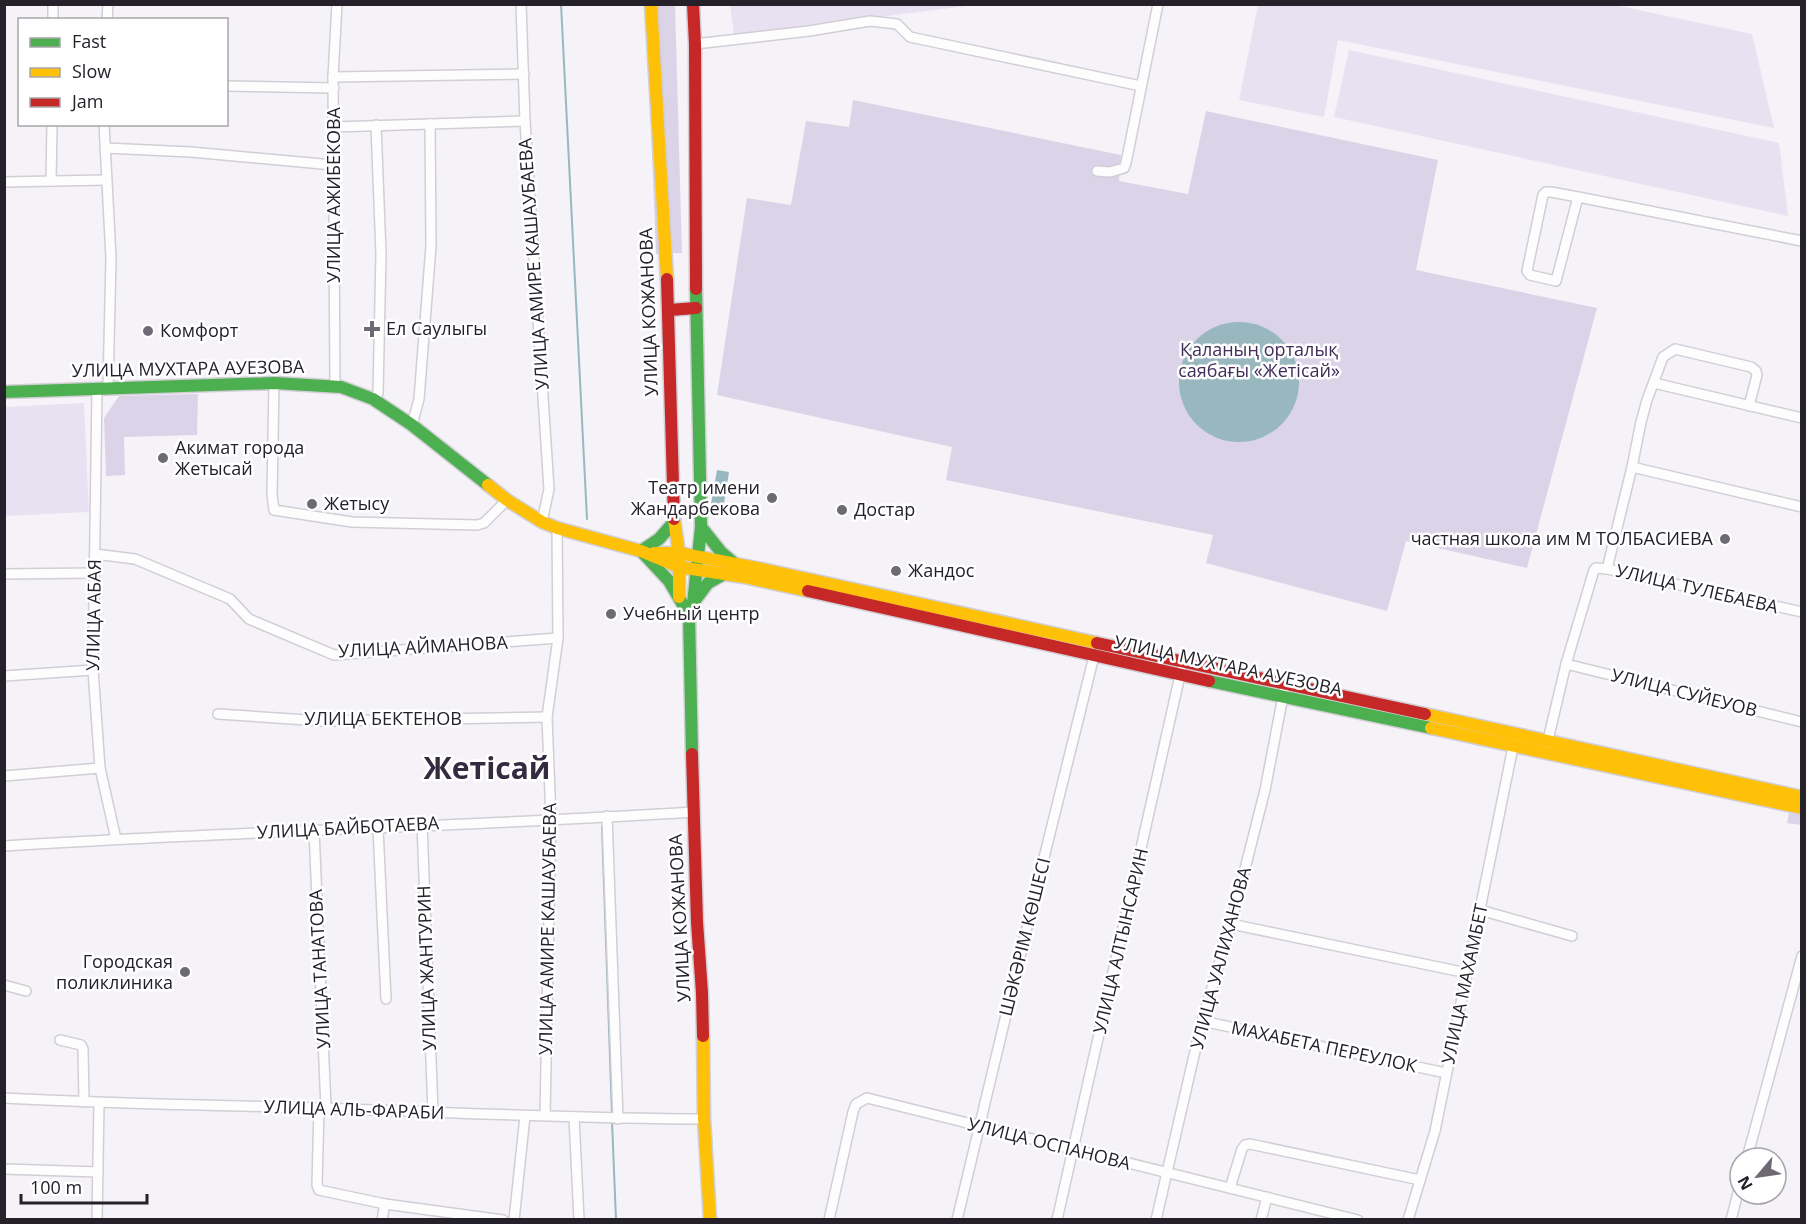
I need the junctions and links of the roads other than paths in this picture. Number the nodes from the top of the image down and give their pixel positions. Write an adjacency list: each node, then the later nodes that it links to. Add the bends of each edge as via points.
1 (337, 4): 8 (street, УЛИЦА АЖИБЕКОВА)
2 (521, 4): 7 (street, УЛИЦА АМИРЕ КАШАУБАЕВА)
3 (651, 4): 27 (main road, УЛИЦА КОЖАНОВА)
4 (693, 4): 6 (main road, УЛИЦА КОЖАНОВА)
5 (1158, 4): 10 (street)
6 (695, 44): 10 (street, via 870,21 897,24 910,37); 26 (main road, УЛИЦА КОЖАНОВА)
7 (524, 74): 8 (street); 12 (street, УЛИЦА АМИРЕ КАШАУБАЕВА)
8 (333, 77): 11 (street, УЛИЦА АЖИБЕКОВА)
9 (228, 86): 11 (street)
10 (1141, 86): 20 (street, via 1124,168)
11 (334, 88): 17 (street, УЛИЦА АЖИБЕКОВА)
12 (525, 121): 13 (street); 40 (street, УЛИЦА АМИРЕ КАШАУБАЕВА, via 549,489)
13 (429, 124): 14 (street); 36 (street, via 431,246 419,399)
14 (376, 125): 17 (street); 33 (street, via 381,254 378,393)
15 (52, 126): 22 (street)
16 (104, 126): 18 (street, УЛИЦА АБАЯ)
17 (334, 127): 19 (street, УЛИЦА АЖИБЕКОВА)
18 (105, 148): 19 (street); 21 (street, УЛИЦА АБАЯ)
19 (333, 165): 30 (street, УЛИЦА АЖИБЕКОВА)
20 (1097, 171)
21 (106, 180): 22 (street); 31 (street, УЛИЦА АБАЯ, via 111,258)
22 (51, 181): 23 (street)
23 (4, 182)
24 (1578, 197): 24 (street, via 1556,281 1530,275 1527,270 1544,195 1551,192); 25 (street)
25 (1802, 241)
26 (696, 308): 27 (main road); 42 (main road, УЛИЦА КОЖАНОВА)
27 (669, 310): 41 (main road, УЛИЦА КОЖАНОВА)
28 (274, 383): 30 (main road, УЛИЦА МУХТАРА АУЕЗОВА); 31 (main road, УЛИЦА МУХТАРА АУЕЗОВА); 38 (street, via 274,510 352,522 477,525)
29 (1654, 383): 34 (street); 34 (street, via 1665,355 1675,349 1686,351 1756,370); 37 (street)
30 (335, 387): 33 (main road, УЛИЦА МУХТАРА АУЕЗОВА)
31 (102, 388): 32 (main road, УЛИЦА МУХТАРА АУЕЗОВА); 46 (street, УЛИЦА АБАЯ)
32 (4, 392)
33 (373, 399): 36 (main road, УЛИЦА МУХТАРА АУЕЗОВА)
34 (1749, 406): 35 (street)
35 (1802, 418)
36 (412, 425): 38 (main road, УЛИЦА МУХТАРА АУЕЗОВА)
37 (1632, 466): 39 (street); 50 (street)
38 (507, 500): 40 (main road, УЛИЦА МУХТАРА АУЕЗОВА)
39 (1802, 507)
40 (542, 522): 43 (main road, УЛИЦА МУХТАРА АУЕЗОВА)
41 (674, 522): 44 (main road); 45 (main road, УЛИЦА КОЖАНОВА)
42 (701, 527): 47 (main road, УЛИЦА КОЖАНОВА); 48 (main road)
43 (557, 528): 44 (main road, УЛИЦА МУХТАРА АУЕЗОВА); 58 (street, УЛИЦА АМИРЕ КАШАУБАЕВА)
44 (645, 552): 45 (main road, УЛИЦА МУХТАРА АУЕЗОВА); 49 (main road, УЛИЦА МУХТАРА АУЕЗОВА); 55 (main road)
45 (679, 553): 47 (main road, УЛИЦА МУХТАРА АУЕЗОВА); 49 (main road, УЛИЦА КОЖАНОВА)
46 (95, 554): 52 (street, УЛИЦА АБАЯ); 58 (street, УЛИЦА АЙМАНОВА, via 135,559 230,599 249,619 334,655)
47 (697, 557): 48 (main road, УЛИЦА МУХТАРА АУЕЗОВА); 51 (main road, УЛИЦА КОЖАНОВА)
48 (736, 565): 61 (main road, УЛИЦА МУХТАРА АУЕЗОВА)
49 (679, 567): 51 (main road, УЛИЦА МУХТАРА АУЕЗОВА); 55 (main road, УЛИЦА КОЖАНОВА)
50 (1607, 568): 57 (street, УЛИЦА ТУЛЕБАЕВА); 60 (street, УЛИЦА ТУЛЕБАЕВА, via 1594,570)
51 (696, 571): 54 (main road, УЛИЦА МУХТАРА АУЕЗОВА); 56 (main road, УЛИЦА КОЖАНОВА)
52 (95, 573): 53 (street); 62 (street, УЛИЦА АБАЯ)
53 (4, 574)
54 (724, 574): 56 (main road, via 708,583); 59 (main road, УЛИЦА МУХТАРА АУЕЗОВА)
55 (679, 597): 56 (main road, УЛИЦА КОЖАНОВА)
56 (691, 610): 75 (main road, УЛИЦА КОЖАНОВА)
57 (1802, 612)
58 (558, 638): 67 (street, УЛИЦА АМИРЕ КАШАУБАЕВА)
59 (1094, 656): 61 (main road, УЛИЦА МУХТАРА АУЕЗОВА); 104 (street, ШӘКӘРІМ КӨШЕСІ)
60 (1566, 664): 68 (street, УЛИЦА СУЙЕУОВ); 70 (street)
61 (1182, 668): 64 (main road, УЛИЦА МУХТАРА АУЕЗОВА); 65 (main road, УЛИЦА МУХТАРА АУЕЗОВА); 106 (street, УЛИЦА АЛТЫНСАРИН)
62 (93, 670): 63 (street); 71 (street, УЛИЦА АБАЯ)
63 (4, 676)
64 (1286, 683): 65 (street, УЛИЦА УАЛИХАНОВА); 69 (main road, УЛИЦА МУХТАРА АУЕЗОВА)
65 (1283, 696): 69 (main road, УЛИЦА МУХТАРА АУЕЗОВА); 84 (street, УЛИЦА УАЛИХАНОВА, via 1265,790)
66 (218, 714): 67 (street, УЛИЦА БЕКТЕНОВ, via 322,721)
67 (547, 717): 77 (street, УЛИЦА АМИРЕ КАШАУБАЕВА)
68 (1802, 722)
69 (1515, 741): 70 (main road, УЛИЦА МУХТАРА АУЕЗОВА); 83 (street, УЛИЦА МАХАМБЕТ)
70 (1546, 747): 73 (main road, УЛИЦА МУХТАРА АУЕЗОВА); 74 (main road, УЛИЦА МУХТАРА АУЕЗОВА)
71 (100, 768): 72 (street); 81 (street, УЛИЦА АБАЯ)
72 (4, 776)
73 (1802, 797)
74 (1802, 808)
75 (693, 812): 76 (street, УЛИЦА БАЙБОТАЕВА); 103 (main road, УЛИЦА КОЖАНОВА)
76 (607, 816): 77 (street, УЛИЦА БАЙБОТАЕВА); 102 (street)
77 (551, 819): 78 (street, УЛИЦА БАЙБОТАЕВА); 99 (street, УЛИЦА АМИРЕ КАШАУБАЕВА)
78 (422, 824): 79 (street, УЛИЦА БАЙБОТАЕВА); 98 (street, УЛИЦА ЖАНТУРИН)
79 (378, 828): 80 (street, УЛИЦА БАЙБОТАЕВА); 90 (street)
80 (314, 830): 81 (street, УЛИЦА БАЙБОТАЕВА); 97 (street, УЛИЦА ТАНАТОВА)
81 (116, 839): 82 (street, УЛИЦА БАЙБОТАЕВА)
82 (4, 846)
83 (1480, 910): 85 (street); 87 (street, УЛИЦА МАХАМБЕТ)
84 (1231, 924): 87 (street); 91 (street, УЛИЦА УАЛИХАНОВА)
85 (1572, 936)
86 (1802, 956): 105 (street)
87 (1467, 973): 93 (street, УЛИЦА МАХАМБЕТ)
88 (4, 985): 89 (street)
89 (26, 991)
90 (386, 999)
91 (1202, 1021): 93 (street, МАХАБЕТА ПЕРЕУЛОК); 109 (street, УЛИЦА УАЛИХАНОВА)
92 (60, 1040): 95 (street, via 77,1043 83,1049)
93 (1446, 1073): 110 (street, УЛИЦА МАХАМБЕТ, via 1435,1131)
94 (4, 1098): 95 (street, УЛИЦА АЛЬ-ФАРАБИ)
95 (84, 1102): 96 (street, УЛИЦА АЛЬ-ФАРАБИ)
96 (99, 1103): 97 (street, УЛИЦА АЛЬ-ФАРАБИ); 108 (street)
97 (323, 1108): 98 (street, УЛИЦА АЛЬ-ФАРАБИ); 113 (street, УЛИЦА ТАНАТОВА, via 319,1190)
98 (433, 1112): 100 (street, УЛИЦА АЛЬ-ФАРАБИ)
99 (545, 1115): 100 (street, УЛИЦА АЛЬ-ФАРАБИ); 101 (street, УЛИЦА АЛЬ-ФАРАБИ)
100 (525, 1116): 117 (street)
101 (574, 1118): 102 (street, УЛИЦА АЛЬ-ФАРАБИ); 118 (street)
102 (618, 1119): 103 (street, УЛИЦА АЛЬ-ФАРАБИ)
103 (704, 1119): 119 (main road, УЛИЦА КОЖАНОВА)
104 (979, 1127): 106 (street, УЛИЦА ОСПАНОВА); 120 (street, УЛИЦА ОСПАНОВА, via 867,1098 856,1104); 121 (street, ШӘКӘРІМ КӨШЕСІ)
105 (1750, 1146)
106 (1073, 1150): 109 (street, УЛИЦА ОСПАНОВА); 122 (street, УЛИЦА АЛТЫНСАРИН)
107 (4, 1169): 108 (street)
108 (98, 1172): 114 (street)
109 (1167, 1173): 111 (street, УЛИЦА ОСПАНОВА); 123 (street, УЛИЦА УАЛИХАНОВА)
110 (1420, 1180): 111 (street, via 1250,1144 1242,1149); 126 (street, УЛИЦА МАХАМБЕТ)
111 (1230, 1188): 112 (street, УЛИЦА ОСПАНОВА)
112 (1267, 1197): 124 (street); 125 (street, УЛИЦА ОСПАНОВА)
113 (385, 1204): 115 (street); 116 (street)
114 (97, 1220)
115 (382, 1220)
116 (503, 1220)
117 (514, 1220)
118 (579, 1220)
119 (710, 1220)
120 (829, 1220)
121 (957, 1220)
122 (1058, 1220)
123 (1156, 1220)
124 (1261, 1220)
125 (1358, 1220)
126 (1408, 1220)

